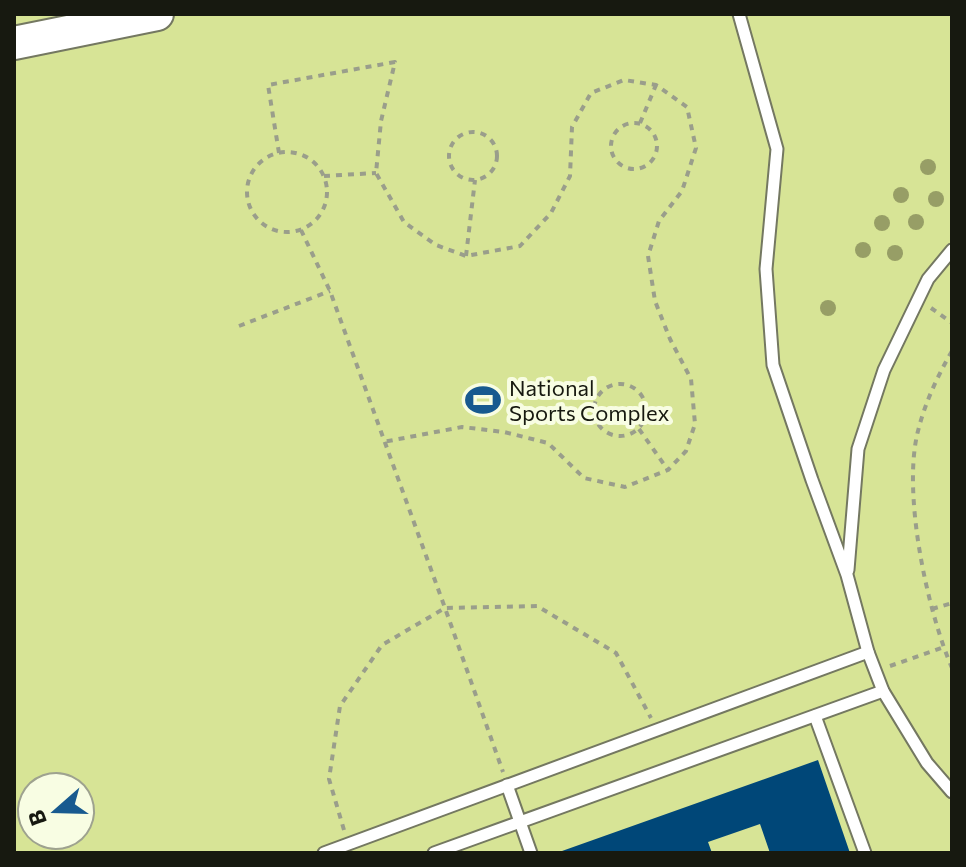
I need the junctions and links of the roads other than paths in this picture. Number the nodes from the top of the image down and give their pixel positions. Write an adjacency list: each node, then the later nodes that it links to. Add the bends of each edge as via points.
1 (157, 14): 3 (main road)
2 (739, 14): 5 (lane, via 777,149 766,269 773,365)
3 (14, 43)
4 (952, 250): 5 (lane, via 928,279 884,370 858,449)
5 (847, 575): 6 (lane)
6 (868, 652): 7 (lane); 9 (lane)
7 (883, 691): 8 (lane); 10 (lane, via 927,763)
8 (815, 716): 11 (lane); 15 (lane)
9 (507, 785): 11 (lane); 12 (lane)
10 (952, 792)
11 (520, 822): 13 (lane); 14 (lane)
12 (324, 853)
13 (434, 853)
14 (531, 853)
15 (865, 853)

